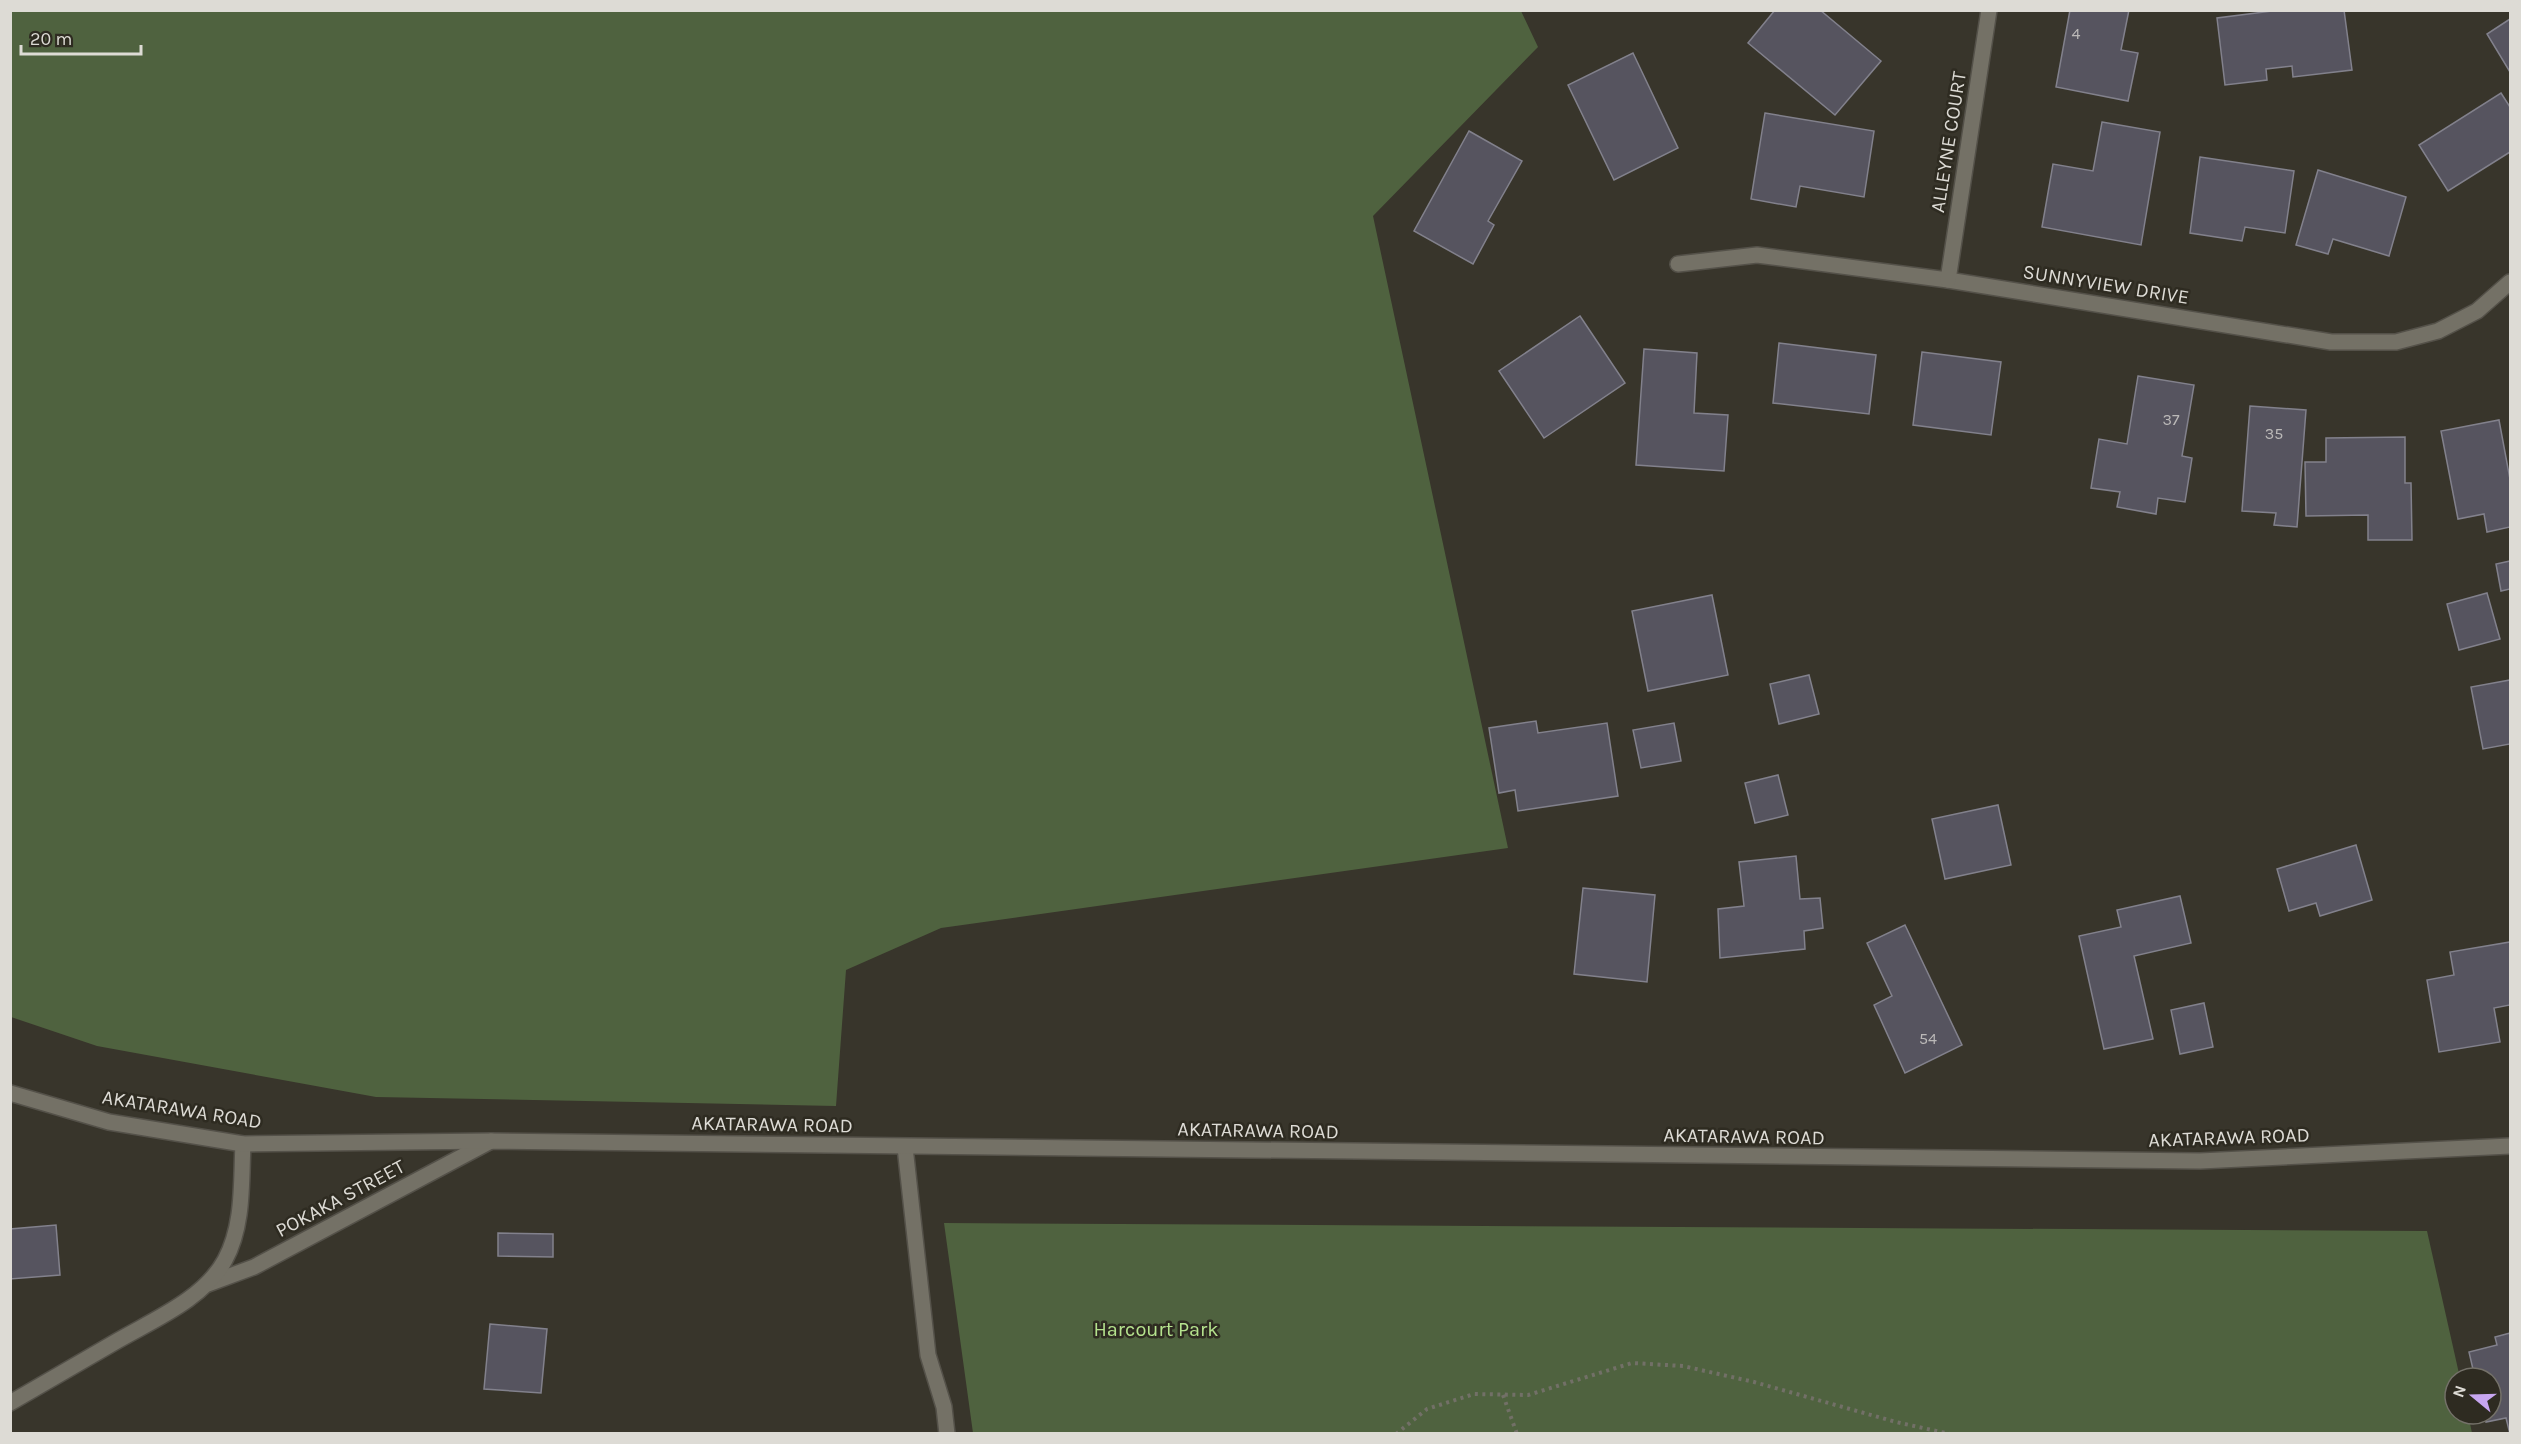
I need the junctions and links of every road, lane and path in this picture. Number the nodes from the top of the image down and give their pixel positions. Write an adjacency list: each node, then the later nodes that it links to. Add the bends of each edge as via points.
1 (1989, 10): 3 (street, ALLEYNE COURT)
2 (1678, 264): 3 (street, SUNNYVIEW DRIVE, via 1757,255)
3 (1948, 280): 4 (street, SUNNYVIEW DRIVE, via 2331,342 2396,342 2438,331 2477,311)
4 (2511, 282)
5 (10, 1093): 7 (street, AKATARAWA ROAD, via 109,1122)
6 (491, 1142): 7 (street, AKATARAWA ROAD); 9 (street, AKATARAWA ROAD); 10 (street, POKAKA STREET, via 254,1267)
7 (243, 1144): 10 (street, POKAKA STREET, via 241,1209 225,1261)
8 (2511, 1146): 9 (street, AKATARAWA ROAD, via 2200,1161)
9 (905, 1147): 13 (street, via 928,1355 944,1407)
10 (206, 1285): 12 (street, POKAKA STREET)
11 (1503, 1395): 14 (path, via 1474,1394 1427,1409); 15 (path); 16 (path, via 1528,1395 1632,1363 1683,1366)
12 (10, 1403)
13 (947, 1434)
14 (1396, 1434)
15 (1517, 1434)
16 (1950, 1434)

